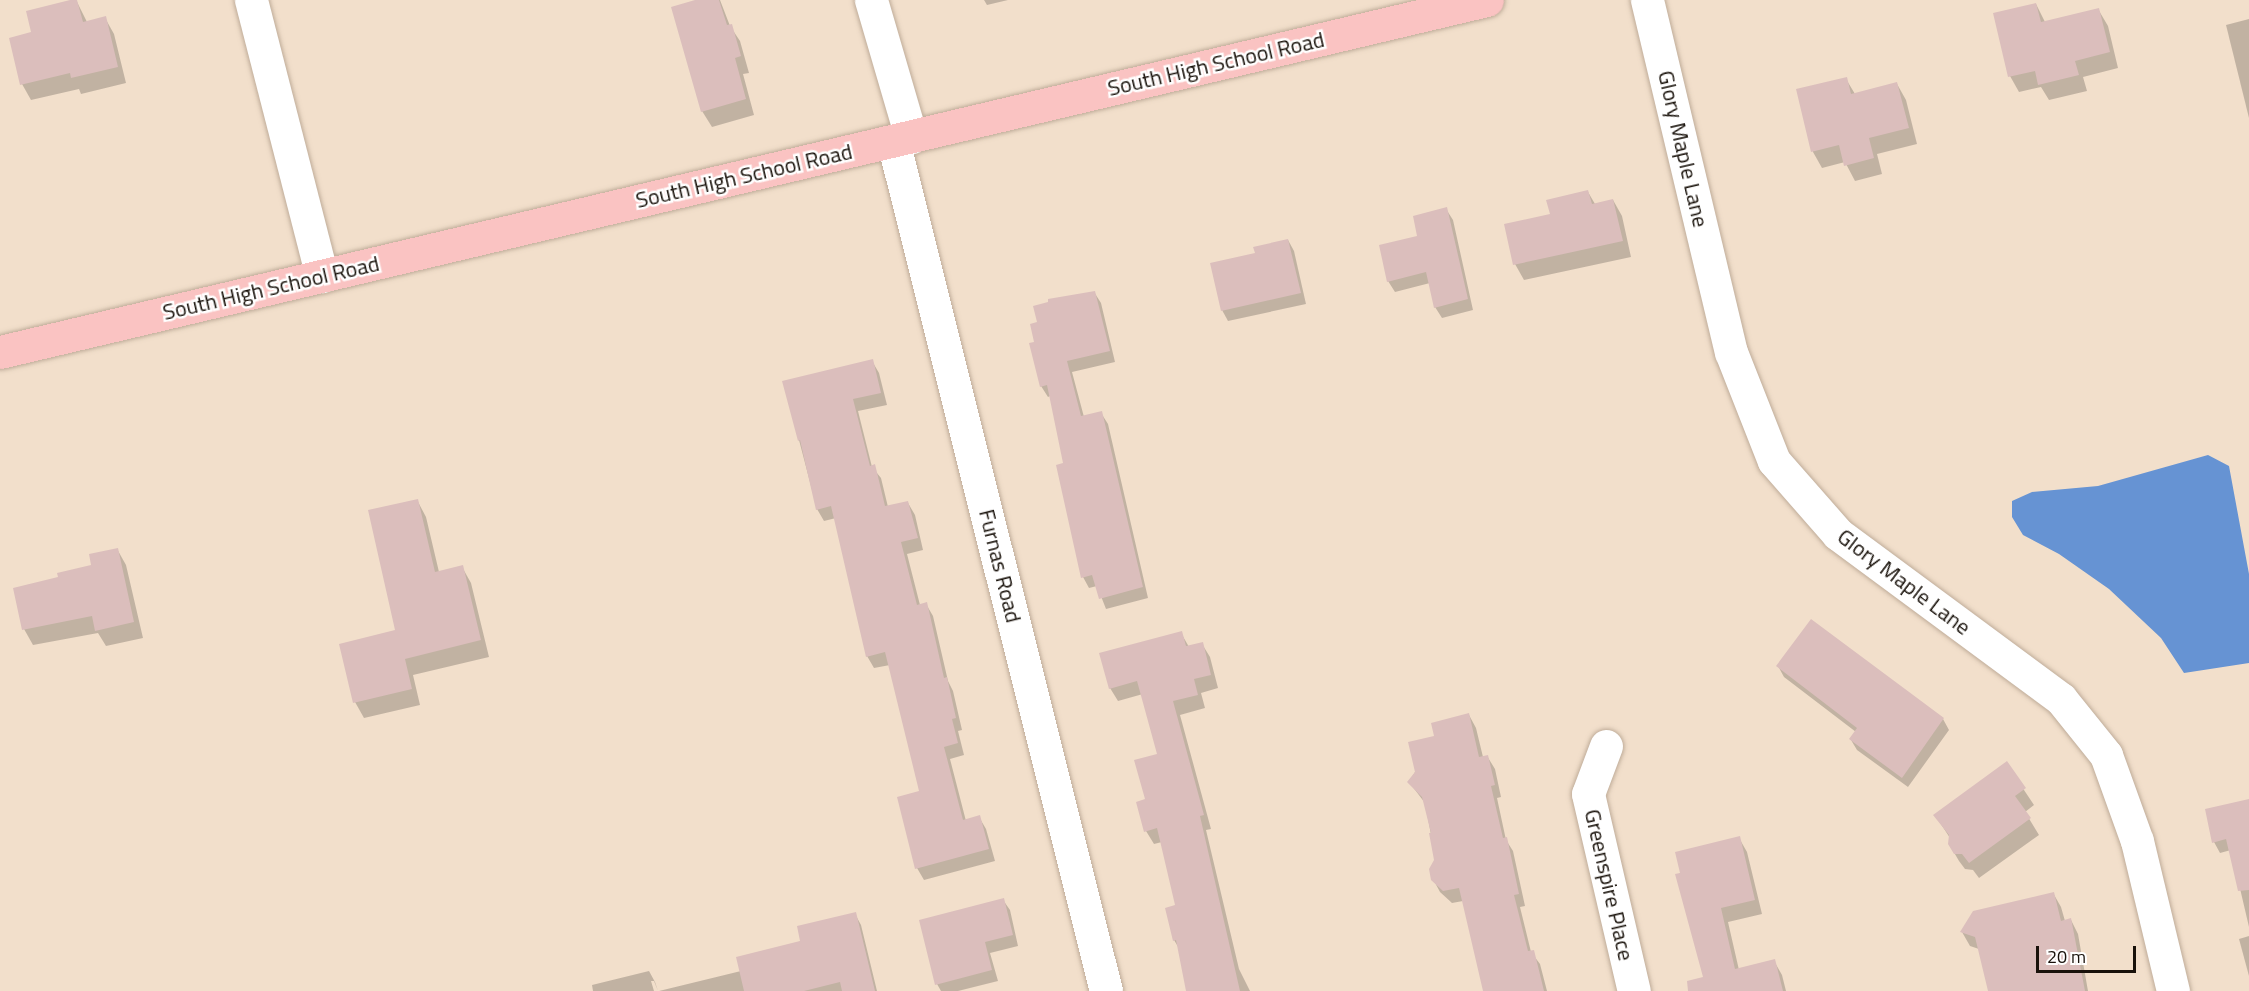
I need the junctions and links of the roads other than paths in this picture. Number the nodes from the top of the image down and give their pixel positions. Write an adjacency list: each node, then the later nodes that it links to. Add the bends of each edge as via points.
1 (251, 0): 6 (street)
2 (871, 0): 5 (street, Furnas Road)
3 (1487, 0): 5 (main road, South High School Road)
4 (1647, 0): 11 (street, Glory Maple Lane, via 1731,352 1774,461 1838,534 2061,699 2106,755 2137,841)
5 (902, 139): 6 (main road, South High School Road); 9 (street, Furnas Road)
6 (322, 276): 7 (main road, South High School Road)
7 (0, 352)
8 (1606, 747): 10 (street, Greenspire Place, via 1588,794)
9 (1106, 991)
10 (1634, 991)
11 (2173, 991)

